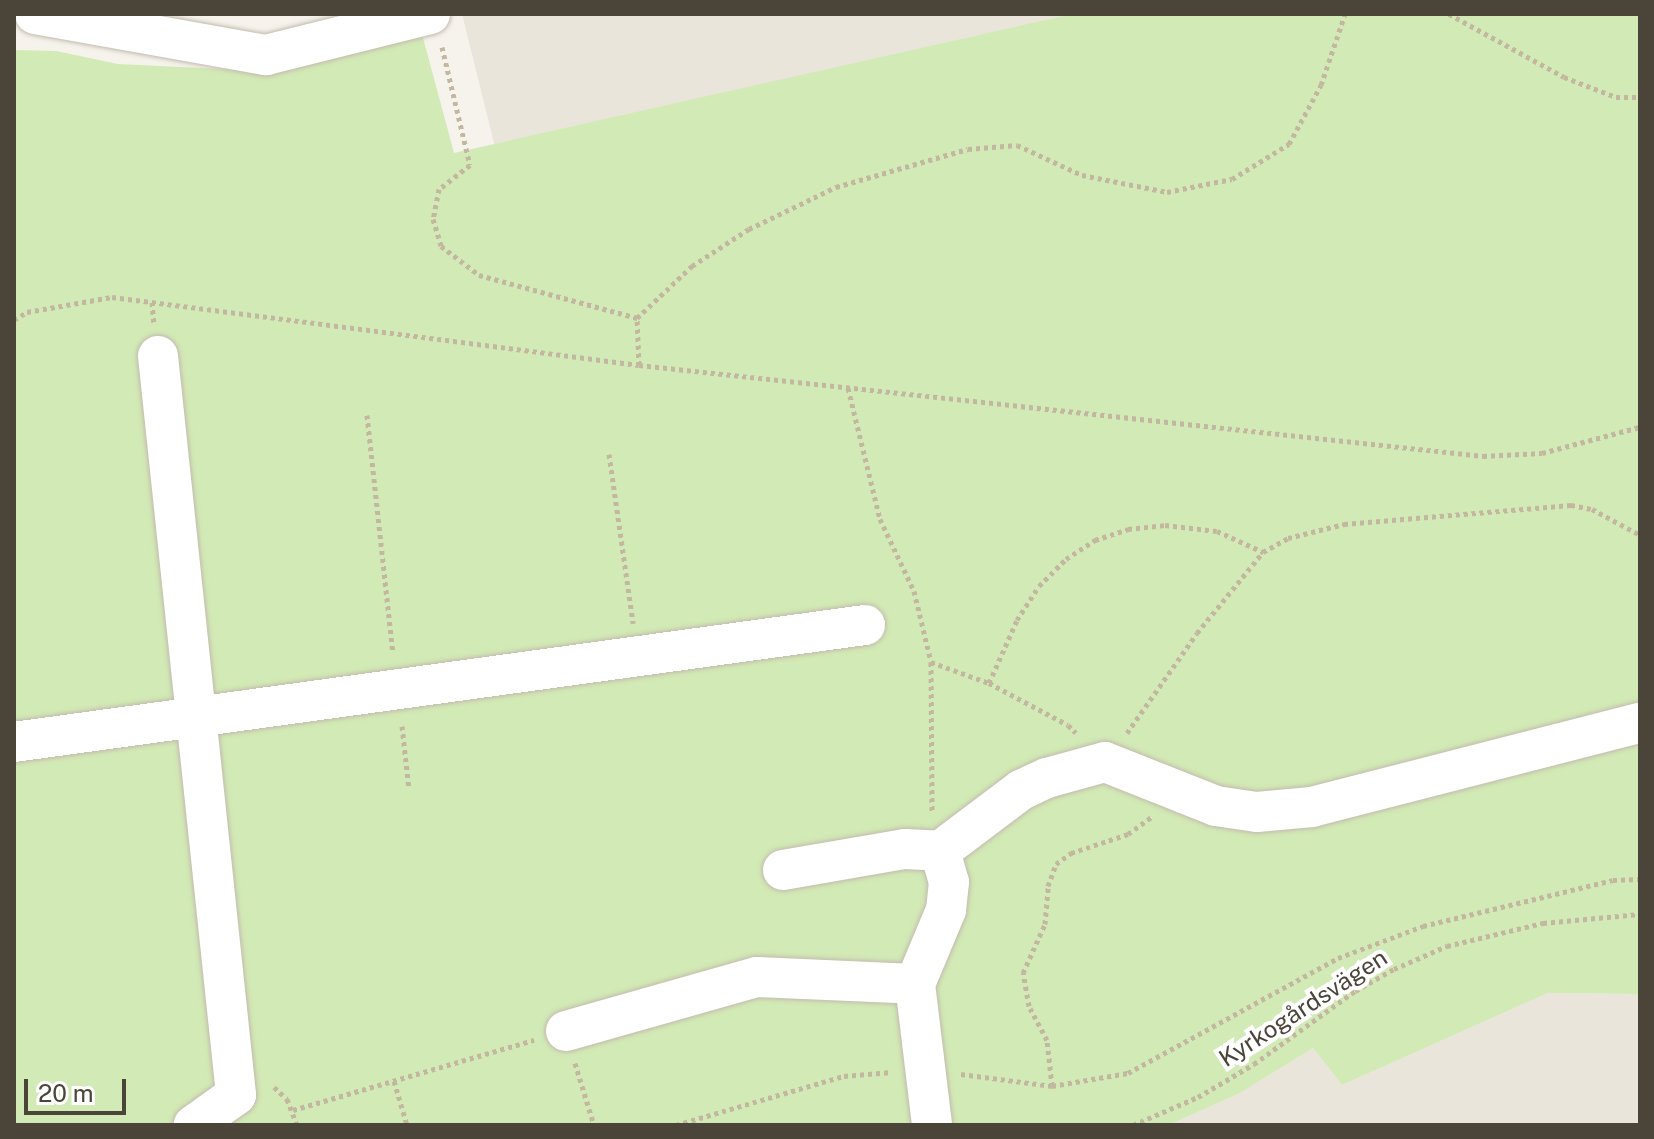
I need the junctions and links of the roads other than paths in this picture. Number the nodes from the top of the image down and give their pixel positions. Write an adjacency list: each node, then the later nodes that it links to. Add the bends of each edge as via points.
1 (35, 14): 3 (street)
2 (430, 14): 3 (street, via 266,55)
3 (180, 27)
4 (158, 356): 6 (street)
5 (865, 625): 6 (street)
6 (195, 717): 8 (street); 13 (street, via 236,1095)
7 (1640, 723): 9 (street, via 1312,807 1257,812 1216,806 1105,762 1021,790)
8 (14, 742)
9 (940, 851): 10 (street, via 905,849); 11 (street, via 949,882 946,910)
10 (783, 870)
11 (915, 984): 12 (street, via 757,977); 14 (street)
12 (566, 1031)
13 (194, 1125)
14 (932, 1125)

